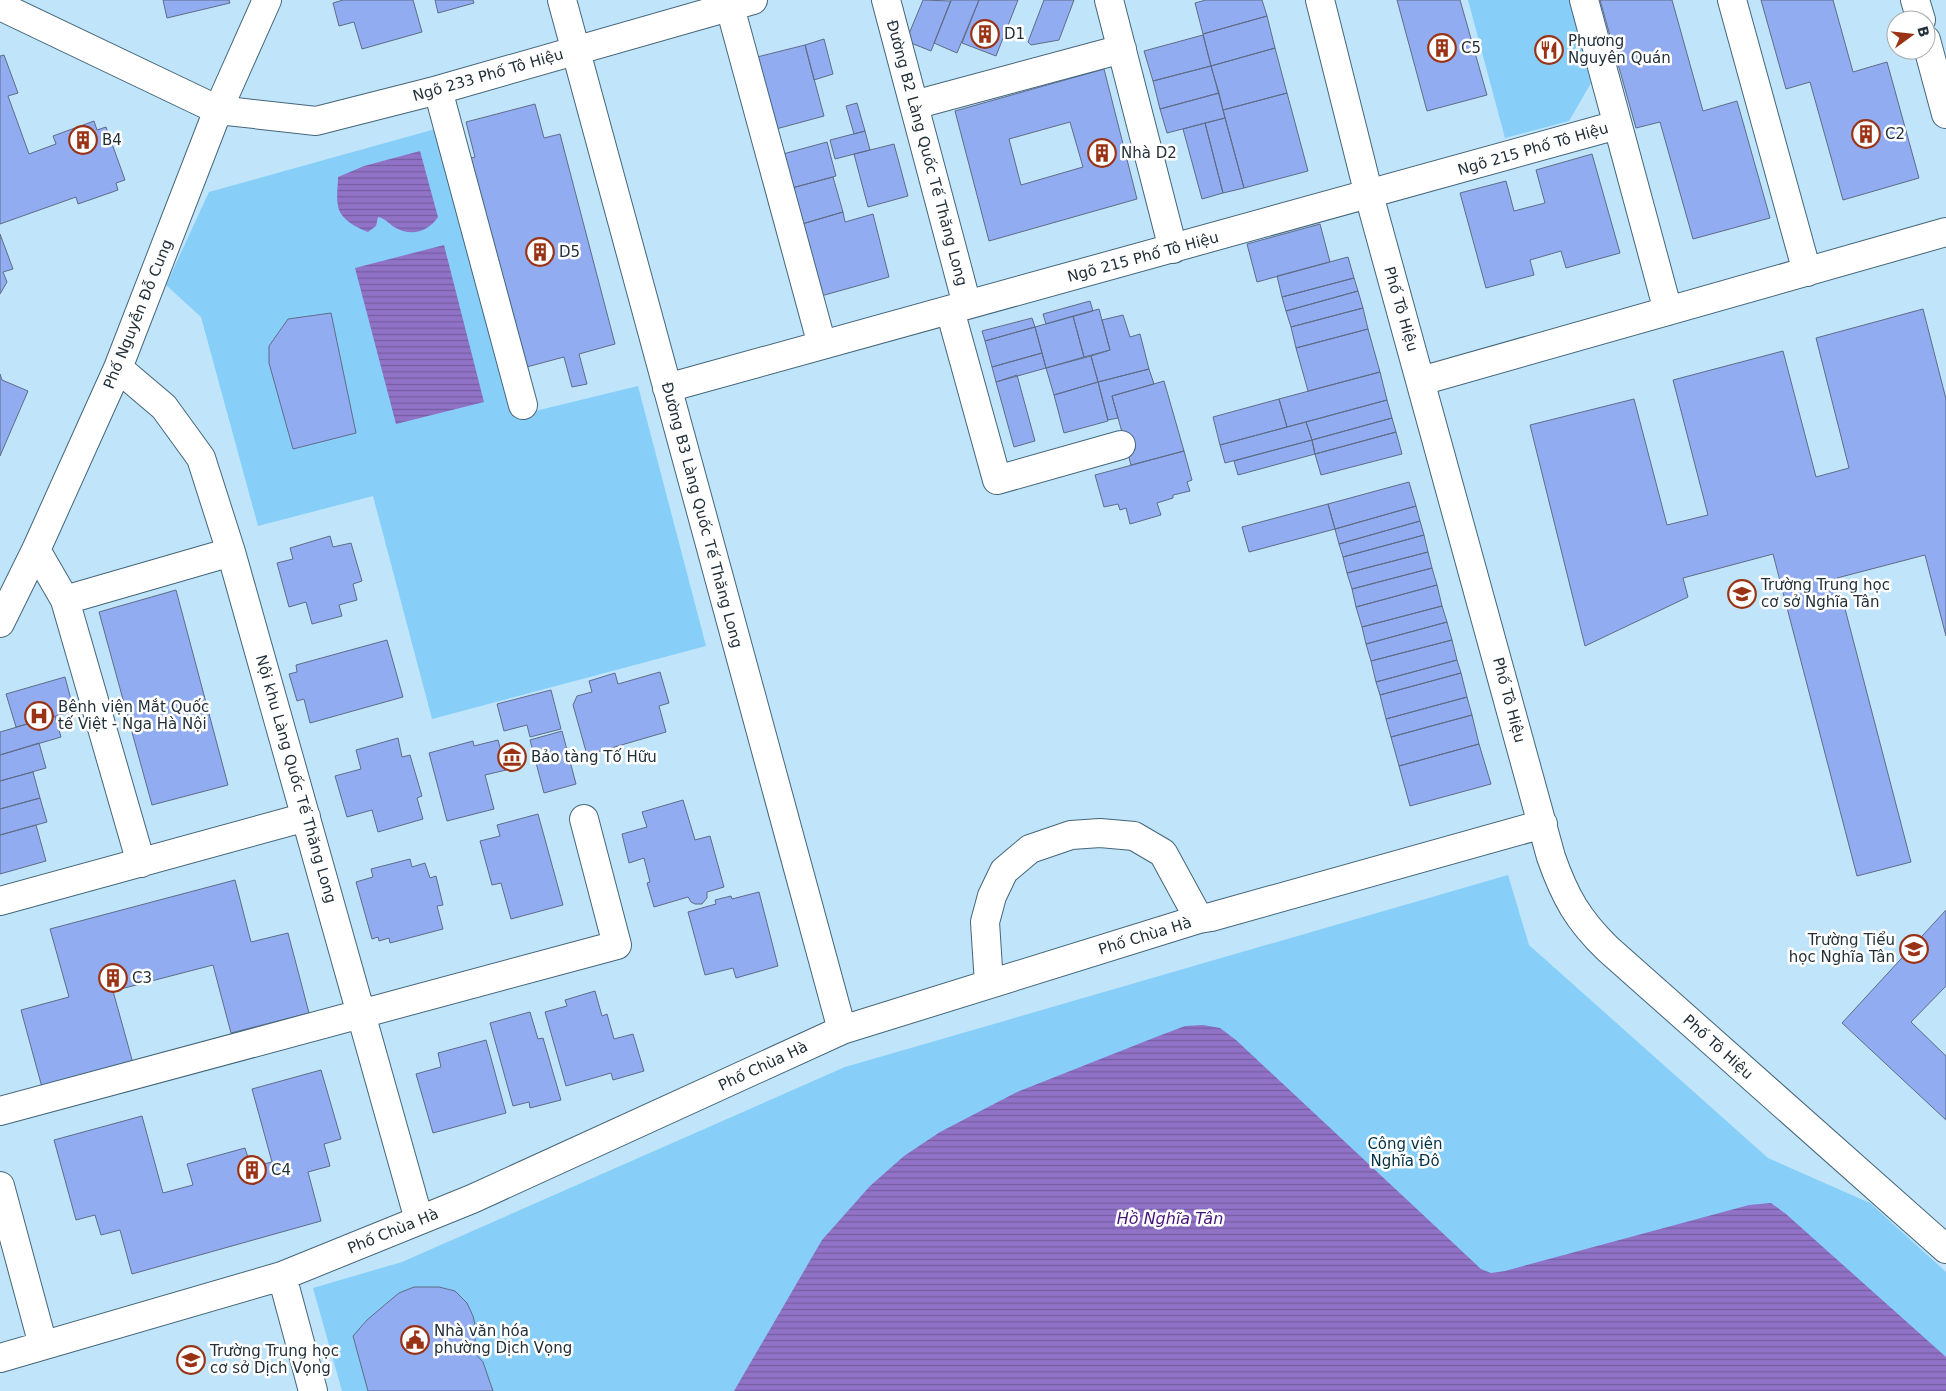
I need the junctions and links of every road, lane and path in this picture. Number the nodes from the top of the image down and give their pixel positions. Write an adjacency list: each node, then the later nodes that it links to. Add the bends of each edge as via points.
1 (267, 0): 15 (street, Phố Nguyễn Đỗ Cung)
2 (562, 0): 11 (street, Đường B3 Làng Quốc Tế Thăng Long)
3 (886, 0): 14 (street, Đường B2 Làng Quốc Tế Thăng Long)
4 (1109, 0): 10 (street)
5 (1320, 0): 18 (street, Phố Tô Hiệu)
6 (1584, 0): 17 (street)
7 (1732, 0): 21 (street)
8 (742, 3): 11 (street, Ngõ 233 Phố Tô Hiệu); 24 (street)
9 (0, 6): 15 (street, Ngõ 233 Phố Tô Hiệu)
10 (1122, 49): 14 (street); 20 (street)
11 (575, 51): 13 (street, Ngõ 233 Phố Tô Hiệu); 27 (street, Đường B3 Làng Quốc Tế Thăng Long)
12 (1931, 60): 16 (street)
13 (438, 90): 15 (street, Ngõ 233 Phố Tô Hiệu, via 316,121); 28 (street)
14 (914, 105): 22 (street, Đường B2 Làng Quốc Tế Thăng Long)
15 (218, 110): 25 (street, Phố Nguyễn Đỗ Cung)
16 (1946, 114)
17 (1618, 125): 18 (street, Ngõ 215 Phố Tô Hiệu); 23 (street)
18 (1369, 195): 20 (street, Ngõ 215 Phố Tô Hiệu); 26 (street, Phố Tô Hiệu)
19 (1946, 232): 21 (street)
20 (1173, 249): 22 (street, Ngõ 215 Phố Tô Hiệu)
21 (1807, 272): 23 (street)
22 (959, 308): 24 (street, Ngõ 215 Phố Tô Hiệu); 29 (street, Đường B2 Làng Quốc Tế Thăng Long, via 997,480)
23 (1668, 311): 26 (street)
24 (822, 345): 27 (street, Ngõ 215 Phố Tô Hiệu)
25 (118, 368): 30 (street, Phố Nguyễn Đỗ Cung); 31 (street, Nội khu Làng Quốc Tế Thăng Long, via 164,407 201,458)
26 (1421, 382): 36 (street, Phố Tô Hiệu)
27 (667, 388): 42 (street, Đường B3 Làng Quốc Tế Thăng Long)
28 (523, 405)
29 (1121, 445)
30 (36, 550): 32 (street); 33 (street, Phố Nguyễn Đỗ Cung)
31 (231, 552): 32 (street); 34 (street, Nội khu Làng Quốc Tế Thăng Long)
32 (65, 600): 37 (street)
33 (0, 623)
34 (306, 817): 37 (street); 41 (street, Nội khu Làng Quốc Tế Thăng Long)
35 (584, 818): 41 (street, via 617,946)
36 (1543, 824): 39 (street, Phố Chùa Hà); 46 (street, Phố Tô Hiệu, via 1561,886 1589,930)
37 (141, 863): 38 (street)
38 (0, 901)
39 (1199, 919): 40 (street, Phố Chùa Hà); 40 (street, via 1163,853 1134,836 1071,835 1030,850 1004,871 992,896 985,922)
40 (989, 984): 42 (street, Phố Chùa Hà)
41 (362, 1015): 43 (street); 45 (street, Nội khu Làng Quốc Tế Thăng Long)
42 (842, 1030): 45 (street, Phố Chùa Hà)
43 (0, 1111)
44 (0, 1186): 48 (street)
45 (420, 1220): 47 (street, Phố Chùa Hà)
46 (1946, 1249)
47 (282, 1276): 48 (street, Phố Chùa Hà); 50 (street)
48 (43, 1345): 49 (street, Phố Chùa Hà)
49 (0, 1358)
50 (313, 1391)

